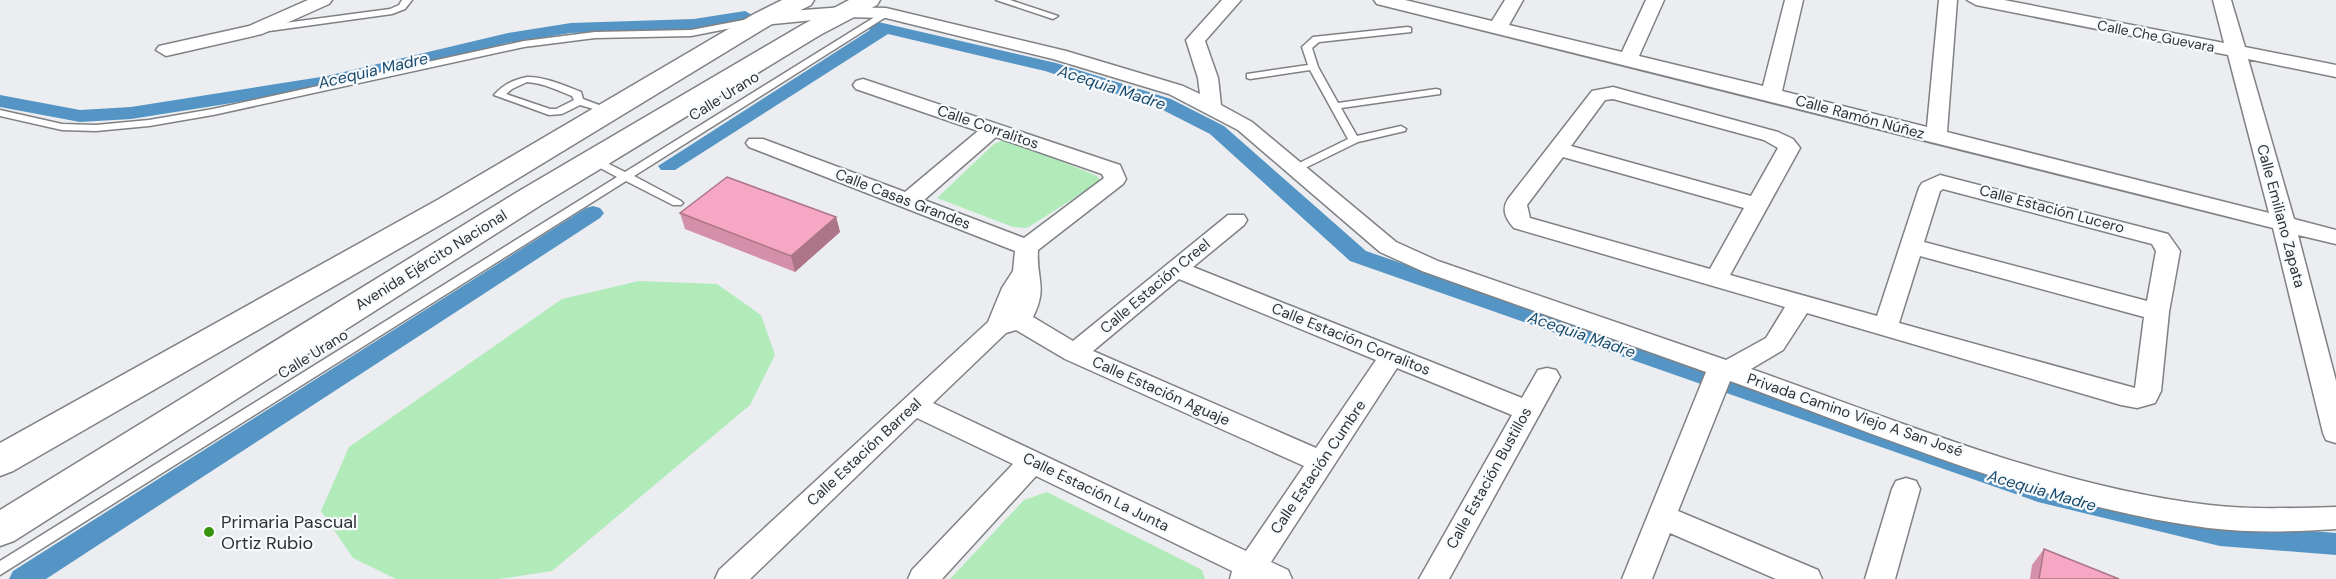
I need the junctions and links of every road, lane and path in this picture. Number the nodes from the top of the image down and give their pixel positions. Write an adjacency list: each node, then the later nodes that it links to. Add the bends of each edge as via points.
1 (323, 0): 17 (street)
2 (406, 0): 17 (lane, via 402,7 392,11)
3 (802, 0): 15 (main road)
4 (1001, 0): 14 (lane)
5 (1232, 0): 29 (street, via 1196,37 1208,78)
6 (1383, 0): 16 (street, Calle Ramón Núñez)
7 (1514, 0): 16 (street)
8 (1654, 0): 21 (street)
9 (1794, 0): 27 (street)
10 (1948, 0): 34 (street)
11 (1976, 0): 20 (street, Calle Che Guevara)
12 (2222, 0): 20 (street, Calle Emiliano Zapata)
13 (866, 8): 15 (street); 29 (street, via 1070,58 1176,90); 38 (main road, Avenida Ejército Nacional); 40 (lane, Calle Urano)
14 (1053, 16)
15 (763, 19): 30 (lane, via 691,33 595,35 524,44 149,123 62,127); 31 (main road)
16 (1497, 29): 21 (street, Calle Ramón Núñez)
17 (255, 30): 19 (street)
18 (1408, 30): 22 (lane, via 1316,39 1306,48)
19 (166, 50)
20 (2238, 52): 23 (street, Calle Che Guevara); 45 (street, Calle Emiliano Zapata)
21 (1628, 60): 27 (street, Calle Ramón Núñez)
22 (1313, 67): 24 (lane); 28 (lane)
23 (2336, 71)
24 (1250, 76)
25 (863, 85): 32 (street, Calle Corralitos)
26 (1436, 92): 28 (lane)
27 (1771, 94): 34 (street, Calle Ramón Núñez)
28 (1335, 105): 35 (lane)
29 (1211, 106): 39 (street, via 1245,126)
30 (0, 113)
31 (582, 113): 31 (lane, via 577,94 536,78 526,78 499,95 549,112); 51 (main road)
32 (993, 129): 41 (street); 48 (street, Calle Corralitos, via 1112,170 1114,179 1108,186)
33 (1401, 129): 35 (lane)
34 (1936, 137): 45 (street, Calle Ramón Núñez)
35 (1354, 140): 39 (lane)
36 (756, 143): 41 (street, Calle Casas Grandes)
37 (1557, 149): 43 (street); 43 (street, Calle Estación Lucero, via 1594,98 1604,93 1770,136 1789,148); 50 (street, Calle Estación Lucero, via 1516,204 1516,216 1522,223)
38 (593, 160): 40 (lane); 69 (main road, Avenida Ejército Nacional)
39 (1297, 168): 59 (street, Privada Camino Viejo A San José, via 1398,254)
40 (626, 178): 42 (lane); 70 (lane, Calle Urano)
41 (909, 201): 48 (street, Calle Casas Grandes)
42 (676, 203)
43 (1755, 204): 50 (street, Calle Estación Lucero)
44 (1236, 220): 49 (street, Calle Estación Creel)
45 (2284, 225): 46 (street, Calle Ramón Núñez); 62 (street, Calle Emiliano Zapata)
46 (2336, 237)
47 (1910, 246): 53 (street); 53 (street, Calle Estación Lucero, via 1930,188 1940,182 2147,234 2160,239 2168,251); 55 (street, Calle Estación Lucero)
48 (1027, 247): 54 (street, via 1025,272 1031,292)
49 (1176, 269): 56 (street, Calle Estación Creel); 57 (street, Calle Estación Corralitos)
50 (1716, 279): 52 (street, Calle Estación Lucero)
51 (312, 285): 63 (main road); 69 (main road, via 321,293 320,300 290,327 101,449)
52 (1799, 304): 55 (street, Calle Estación Lucero); 59 (street, via 1789,329 1771,349)
53 (2157, 312): 55 (street, Calle Estación Lucero, via 2148,391 2146,396 2137,398)
54 (1008, 320): 56 (street, Calle Estación Aguaje); 60 (street, Calle Estación Barreal)
55 (1885, 328)
56 (1074, 353): 65 (street, Calle Estación Aguaje)
57 (1392, 356): 61 (street, Calle Estación Corralitos); 65 (street, Calle Estación Cumbre)
58 (1547, 377): 61 (street, Calle Estación Bustillos)
59 (1718, 379): 67 (street); 68 (street, Privada Camino Viejo A San José, via 2055,484 2239,520)
60 (914, 405): 64 (street, Calle Estación La Junta); 72 (street, Calle Estación Barreal)
61 (1526, 410): 75 (street, Calle Estación Bustillos)
62 (2334, 420)
63 (0, 461)
64 (1032, 462): 71 (street, Calle Estación La Junta); 73 (street)
65 (1322, 462): 71 (street, Calle Estación Cumbre)
66 (1906, 489): 78 (street)
67 (1662, 517): 76 (street); 77 (street)
68 (2336, 518)
69 (9, 524)
70 (0, 569)
71 (1247, 573): 74 (street, Calle Estación La Junta)
72 (730, 579)
73 (922, 579)
74 (1278, 579)
75 (1434, 579)
76 (1637, 579)
77 (1808, 579)
78 (1880, 579)

